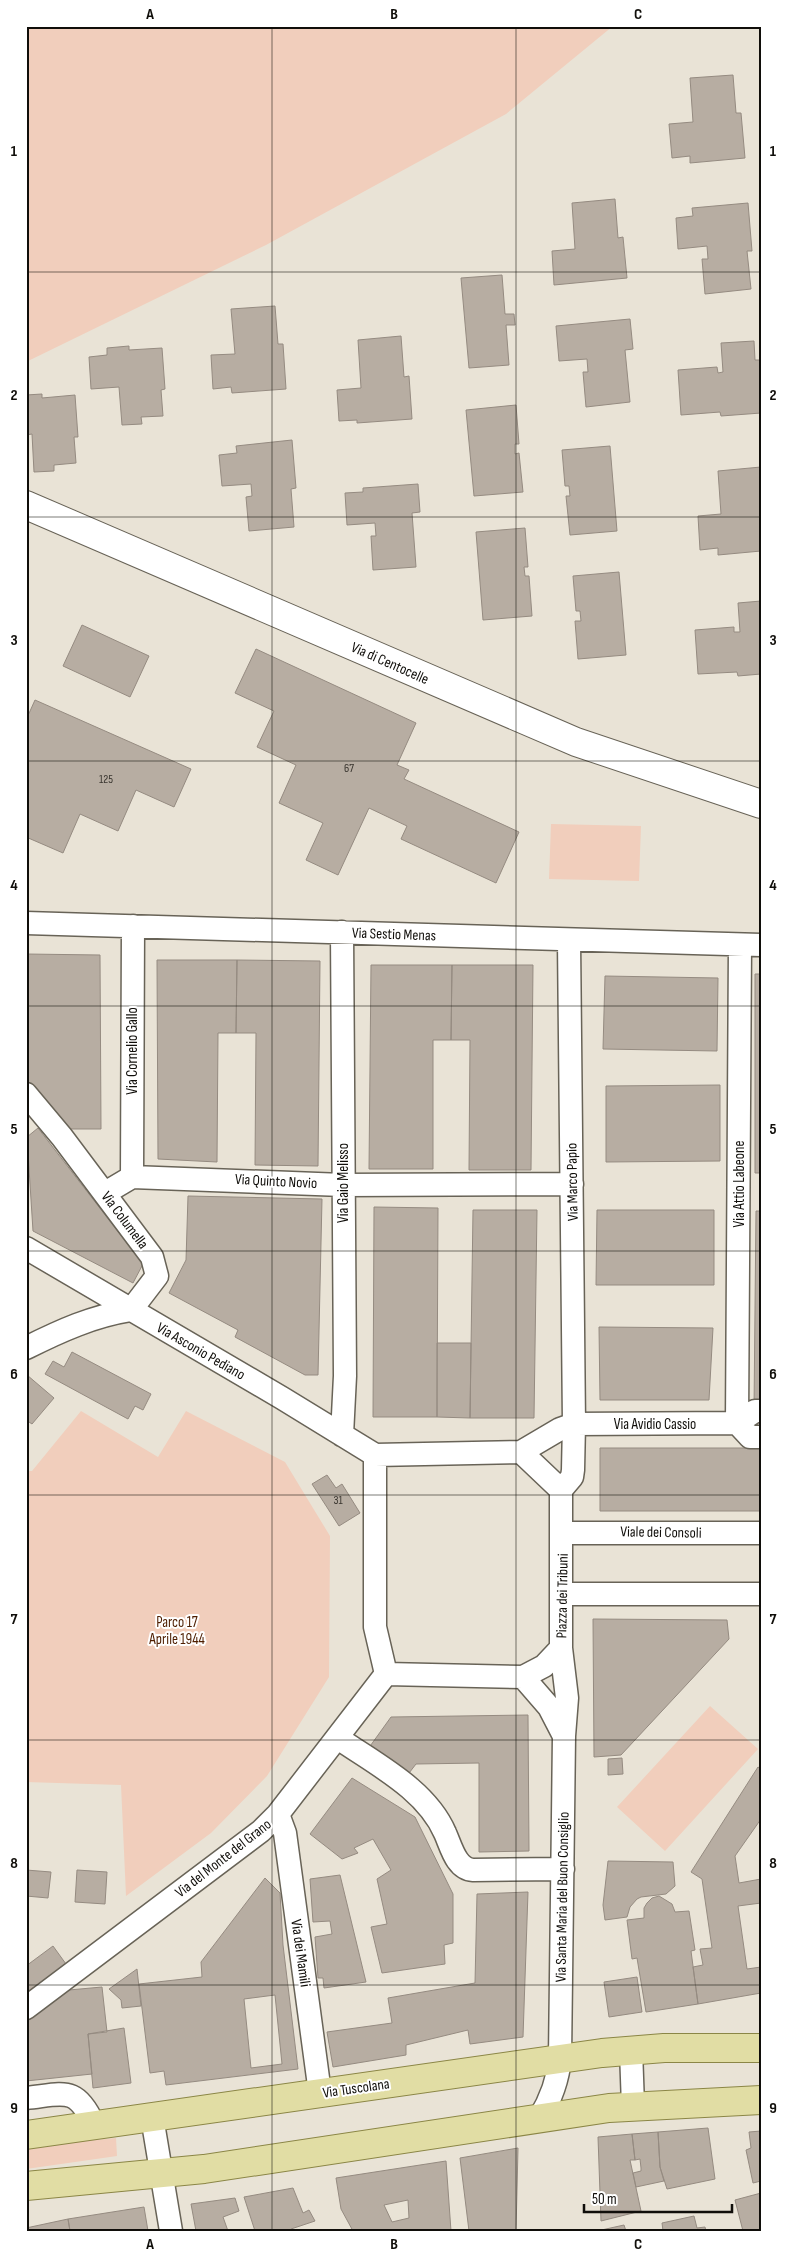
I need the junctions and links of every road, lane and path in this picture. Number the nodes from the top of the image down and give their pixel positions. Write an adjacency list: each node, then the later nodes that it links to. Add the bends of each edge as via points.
1 (26, 505): 2 (street, Via di Centocelle, via 576,742)
2 (761, 804)
3 (26, 923): 4 (street, Via Sestio Menas)
4 (133, 926): 5 (street, Via Sestio Menas); 9 (street, Via Cornelio Gallo)
5 (342, 932): 6 (street, Via Sestio Menas); 10 (street, Via Gaio Melisso)
6 (569, 941): 7 (street, Via Sestio Menas); 11 (street, Via Marco Papio)
7 (751, 945): 17 (street, Via Attio Labeone)
8 (26, 1094): 12 (street, Via Columella)
9 (132, 1177): 10 (street, Via Quinto Novio); 12 (street)
10 (343, 1184): 11 (street, Via Quinto Novio); 19 (street, Via Gaio Melisso, via 345,1376)
11 (572, 1184): 18 (street, Via Marco Papio)
12 (105, 1193): 14 (street, Via Columella, via 152,1257 155,1267 157,1276)
13 (26, 1248): 14 (street, Via Asconio Pediano)
14 (131, 1310): 15 (street, via 96,1318); 19 (street, Via Asconio Pediano)
15 (26, 1348)
16 (761, 1412): 17 (street, Via Avidio Cassio)
17 (737, 1423): 18 (street, Via Avidio Cassio); 20 (street, via 750,1437)
18 (574, 1424): 21 (street, via 560,1428); 23 (street, Via Marco Papio, via 572,1477)
19 (342, 1435): 22 (street, Via Asconio Pediano)
20 (761, 1437)
21 (521, 1452): 22 (street); 23 (street)
22 (374, 1455): 29 (street, via 375,1627)
23 (561, 1490): 24 (street, Piazza dei Tribuni)
24 (562, 1533): 25 (street, Viale dei Consoli); 26 (street, Piazza dei Tribuni)
25 (761, 1533)
26 (562, 1594): 27 (street); 28 (street, Piazza dei Tribuni)
27 (761, 1594)
28 (561, 1648): 30 (street, Piazza dei Tribuni, via 544,1666); 31 (street, Via Santa Maria del Buon Consiglio, via 566,1698)
29 (386, 1674): 30 (street, Piazza dei Tribuni); 32 (street, Via del Monte del Grano)
30 (523, 1676): 31 (street, Via Santa Maria del Buon Consiglio, via 549,1707)
31 (564, 1736): 34 (street, Via Santa Maria del Buon Consiglio)
32 (338, 1738): 33 (street, Via del Monte del Grano); 34 (street, via 423,1800 439,1820 458,1862 464,1868)
33 (278, 1814): 35 (street, Via del Monte del Grano, via 224,1861); 39 (street, Via dei Mamili, via 284,1828)
34 (563, 1869): 38 (street, Via Santa Maria del Buon Consiglio)
35 (26, 2008)
36 (761, 2048): 37 (main road, Via Tuscolana)
37 (631, 2050): 38 (main road, Via Tuscolana); 42 (street)
38 (560, 2058): 39 (main road, Via Tuscolana); 44 (street, via 556,2082)
39 (320, 2093): 43 (main road, Via Tuscolana)
40 (26, 2098): 45 (street, via 72,2095 83,2103)
41 (761, 2100): 42 (main road)
42 (633, 2106): 44 (main road)
43 (152, 2117): 45 (main road, Via Tuscolana); 47 (street)
44 (539, 2119): 47 (main road)
45 (94, 2125): 46 (main road, Via Tuscolana)
46 (26, 2135)
47 (162, 2174): 48 (main road); 49 (street)
48 (26, 2186)
49 (171, 2231)

